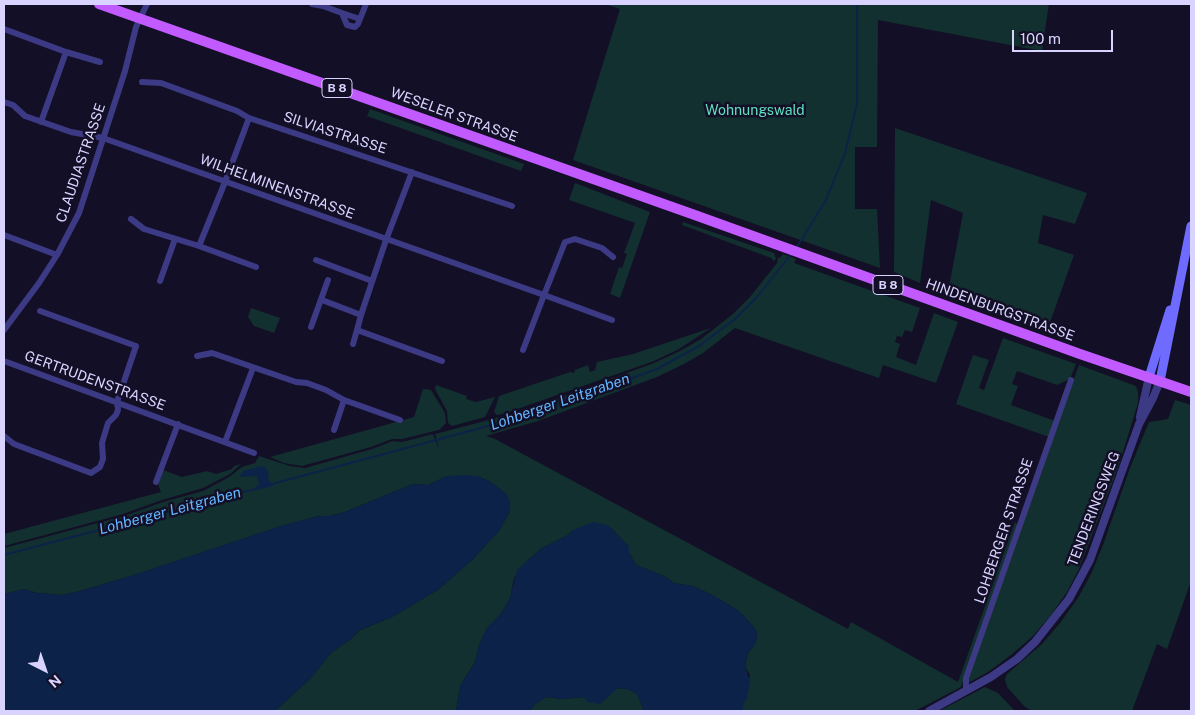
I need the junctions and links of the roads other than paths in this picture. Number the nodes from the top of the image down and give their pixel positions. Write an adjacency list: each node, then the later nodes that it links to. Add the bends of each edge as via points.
1 (99, 4): 6 (main road, WESELER STRASSE / B 8)
2 (147, 4): 6 (street, CLAUDIASTRASSE)
3 (312, 4): 5 (street)
4 (366, 4): 7 (street)
5 (342, 13): 7 (street); 7 (street, via 350,27 355,27)
6 (140, 18): 15 (street, CLAUDIASTRASSE); 25 (main road, WESELER STRASSE / B 8)
7 (360, 19)
8 (4, 29): 9 (street)
9 (66, 52): 10 (street); 14 (street)
10 (100, 62)
11 (142, 82): 13 (street, SILVIASTRASSE, via 161,83 237,110)
12 (4, 102): 14 (street, WILHELMINENSTRASSE, via 25,116)
13 (249, 118): 16 (street, SILVIASTRASSE); 17 (street)
14 (42, 122): 15 (street, WILHELMINENSTRASSE)
15 (103, 138): 17 (street, WILHELMINENSTRASSE); 26 (street, CLAUDIASTRASSE, via 79,213)
16 (412, 172): 18 (street, SILVIASTRASSE); 23 (street)
17 (225, 182): 23 (street, WILHELMINENSTRASSE); 24 (street)
18 (512, 206)
19 (131, 220): 22 (street, via 144,229)
20 (1191, 226): 30 (main road)
21 (4, 235): 26 (street)
22 (175, 239): 24 (street); 32 (street)
23 (386, 240): 33 (street); 34 (street, WILHELMINENSTRASSE)
24 (200, 246): 29 (street)
25 (800, 253): 48 (main road, HINDENBURGSTRASSE / B 8)
26 (57, 254): 40 (street, CLAUDIASTRASSE)
27 (613, 257): 34 (street, via 602,248 575,238 565,242)
28 (316, 260): 33 (street)
29 (256, 268)
30 (1180, 279): 48 (main road); 50 (main road)
31 (328, 280): 35 (street)
32 (160, 281)
33 (372, 281): 37 (street)
34 (544, 295): 38 (street, WILHELMINENSTRASSE); 43 (street)
35 (322, 300): 37 (street); 39 (street)
36 (40, 311): 53 (street, via 136,346)
37 (361, 315): 41 (street)
38 (612, 320)
39 (311, 327)
40 (4, 330)
41 (357, 330): 42 (street); 46 (street)
42 (353, 344)
43 (522, 350)
44 (197, 356): 47 (street, via 212,353)
45 (4, 361): 53 (street, GERTRUDENSTRASSE)
46 (442, 361)
47 (253, 368): 52 (street, via 307,383); 59 (street)
48 (1149, 377): 50 (main road, HINDENBURGSTRASSE / B 8); 56 (street, TENDERINGSWEG)
49 (1071, 380): 62 (street, LOHBERGER STRASSE, via 966,678)
50 (1160, 381): 51 (main road, HINDENBURGSTRASSE / B 8); 56 (street, TENDERINGSWEG)
51 (1191, 392)
52 (344, 400): 54 (street); 57 (street)
53 (117, 402): 55 (street, GERTRUDENSTRASSE); 58 (street, via 116,416 108,423 102,443 100,467 91,473 14,444)
54 (400, 420)
55 (178, 424): 59 (street, GERTRUDENSTRASSE); 61 (street, GERTRUDENSTRASSE)
56 (1139, 424): 62 (street, TENDERINGSWEG, via 1090,560 1069,599 1017,659)
57 (334, 430)
58 (4, 436)
59 (225, 442): 60 (street, GERTRUDENSTRASSE)
60 (254, 453)
61 (156, 482)
62 (966, 692): 63 (street, TENDERINGSWEG)
63 (929, 711)

